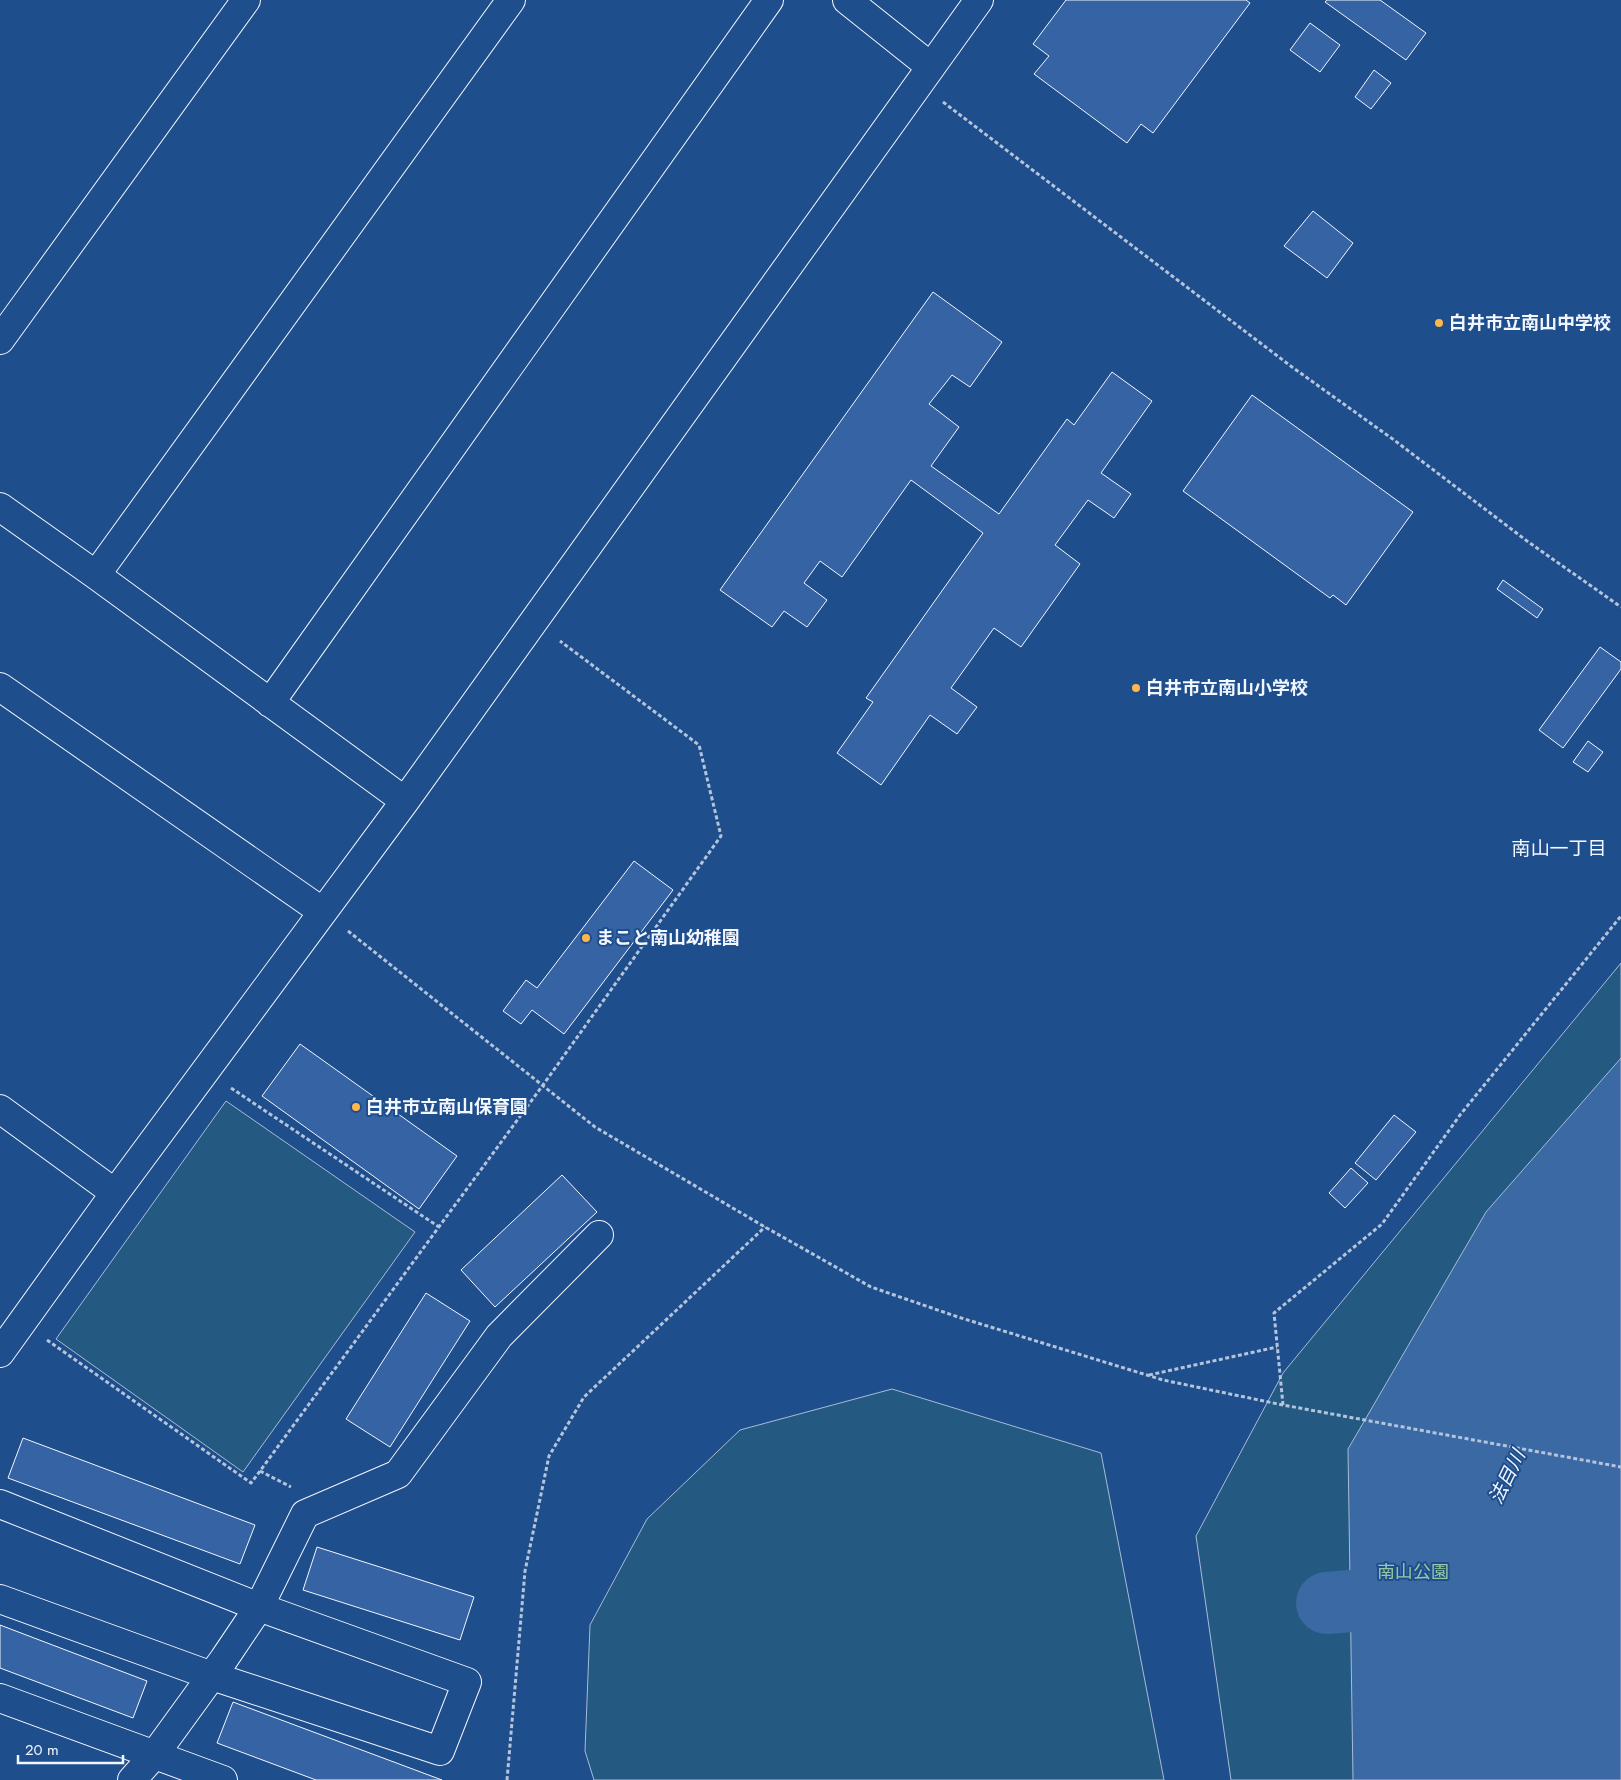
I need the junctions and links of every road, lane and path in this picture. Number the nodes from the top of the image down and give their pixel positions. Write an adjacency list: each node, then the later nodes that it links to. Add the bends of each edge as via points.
1 (246, 0): 7 (street)
2 (511, 0): 9 (street)
3 (769, 0): 13 (street)
4 (846, 0): 6 (street)
5 (979, 0): 6 (street)
6 (924, 76): 10 (path, via 951,108 1292,367); 11 (street)
7 (0, 340)
8 (0, 507): 9 (street)
9 (96, 575): 13 (street)
10 (1621, 607)
11 (533, 621): 14 (street); 18 (path, via 699,745 721,836)
12 (0, 687): 15 (street)
13 (270, 703): 14 (street)
14 (405, 801): 15 (street)
15 (323, 912): 17 (street); 18 (path)
16 (1621, 916): 25 (path, via 1460,1115 1382,1224 1274,1313)
17 (206, 1071): 20 (street); 21 (path)
18 (543, 1085): 21 (path); 22 (path, via 595,1126)
19 (0, 1110): 20 (street)
20 (115, 1193): 24 (street)
21 (439, 1227): 24 (path, via 251,1483)
22 (765, 1228): 27 (path, via 871,1287 958,1318); 38 (path, via 584,1397 549,1456 525,1571)
23 (599, 1235): 32 (street, via 499,1336 398,1474 305,1514)
24 (22, 1322): 26 (street)
25 (1277, 1347): 27 (path); 28 (path)
26 (0, 1353)
27 (1148, 1375): 28 (path)
28 (1282, 1405): 29 (path)
29 (1621, 1467)
30 (0, 1504): 32 (street)
31 (0, 1598): 33 (street)
32 (259, 1607): 33 (street); 33 (street, via 467,1682 440,1751)
33 (212, 1676): 35 (street)
34 (0, 1698): 35 (street)
35 (155, 1754): 36 (street); 37 (street)
36 (132, 1780)
37 (223, 1780)
38 (507, 1780)

